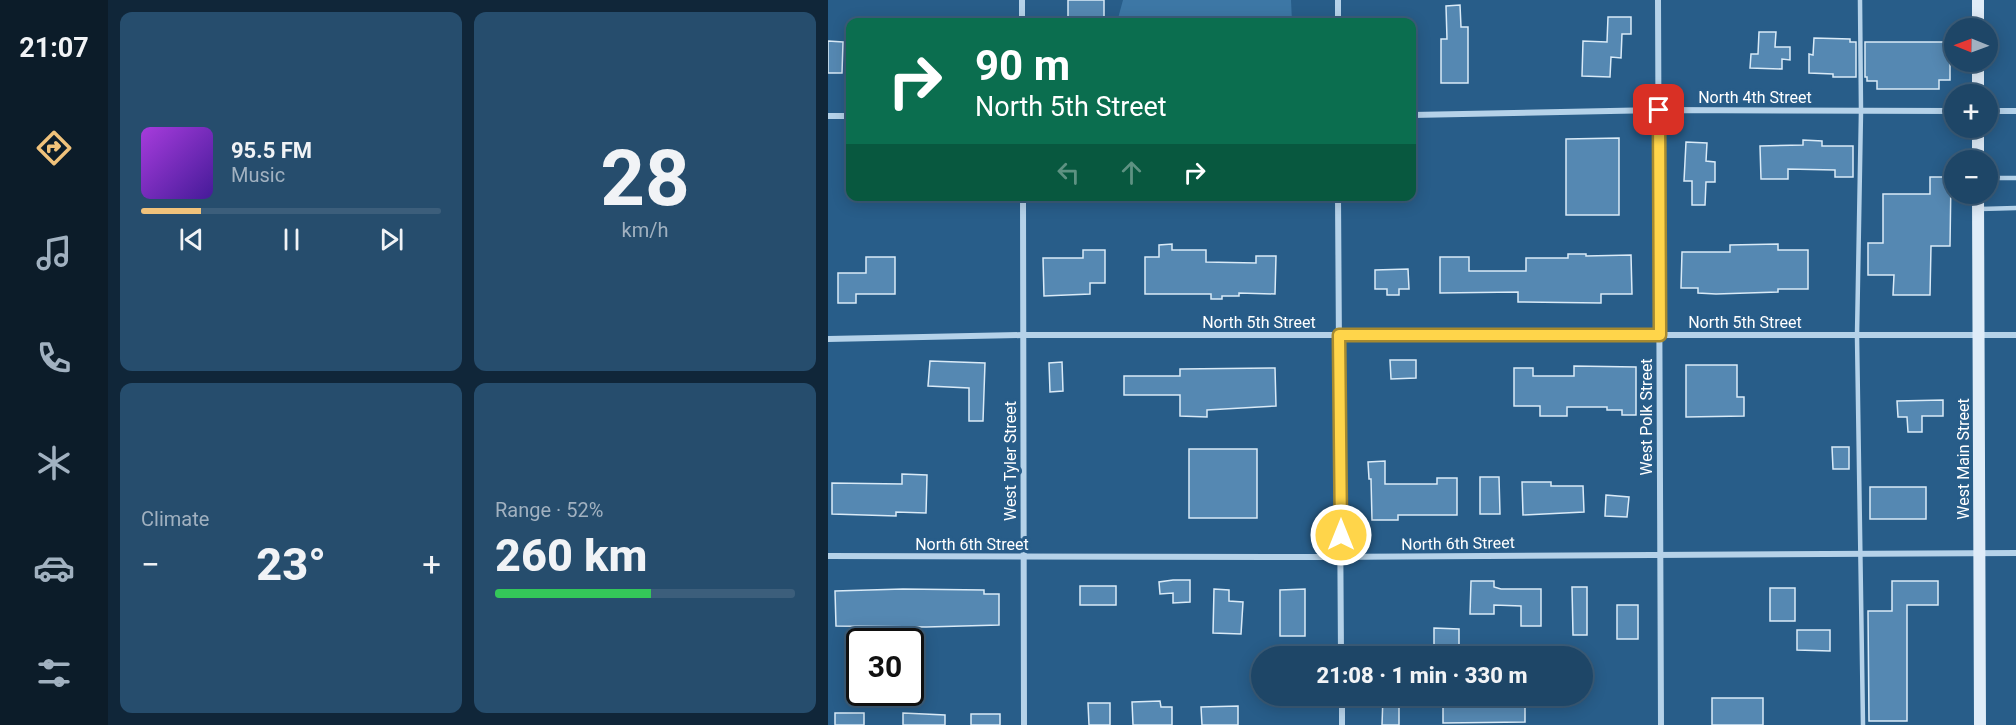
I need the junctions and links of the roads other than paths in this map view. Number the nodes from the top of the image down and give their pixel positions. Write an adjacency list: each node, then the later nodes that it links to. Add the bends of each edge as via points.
1 (1022, 0): 6 (street)
2 (1338, 0): 7 (street)
3 (1658, 0): 9 (street, West Polk Street)
4 (1860, 0): 10 (lane)
5 (1978, 0): 8 (main road)
6 (1022, 18)
7 (1338, 18)
8 (1978, 18)
9 (1659, 110): 10 (street, North 4th Street); 14 (street, North 4th Street); 26 (street, West Polk Street)
10 (1861, 111): 11 (street, North 4th Street); 29 (lane)
11 (1944, 111)
12 (1998, 111): 13 (street)
13 (2016, 111)
14 (1416, 115)
15 (828, 116): 16 (street)
16 (846, 116)
17 (1998, 178): 18 (lane)
18 (2016, 178)
19 (1023, 201): 24 (street, West Tyler Street)
20 (1338, 201): 25 (street)
21 (1978, 204): 23 (main road, West Main Street)
22 (2016, 208): 23 (lane)
23 (1978, 209): 27 (main road, West Main Street)
24 (1023, 335): 25 (street, North 5th Street); 30 (street, North 5th Street); 37 (street, West Tyler Street)
25 (1339, 335): 26 (street, North 5th Street); 36 (street)
26 (1660, 335): 29 (street, North 5th Street); 33 (street, West Polk Street)
27 (1979, 335): 28 (street, North 5th Street); 29 (street, North 5th Street); 31 (main road, West Main Street)
28 (2016, 335)
29 (1857, 336): 34 (lane)
30 (828, 339)
31 (1979, 553): 32 (street, North 6th Street); 34 (street, North 6th Street); 44 (main road, West Main Street)
32 (2016, 553)
33 (1660, 554): 34 (street, North 6th Street); 36 (street, North 6th Street); 42 (street, West Polk Street)
34 (1860, 554): 43 (lane)
35 (828, 556): 37 (street, North 6th Street)
36 (1341, 557): 37 (street, North 6th Street); 38 (street)
37 (1024, 558): 40 (street, West Tyler Street)
38 (1341, 646)
39 (1341, 706): 41 (street)
40 (1024, 725)
41 (1342, 725)
42 (1661, 725)
43 (1863, 725)
44 (1980, 725)

